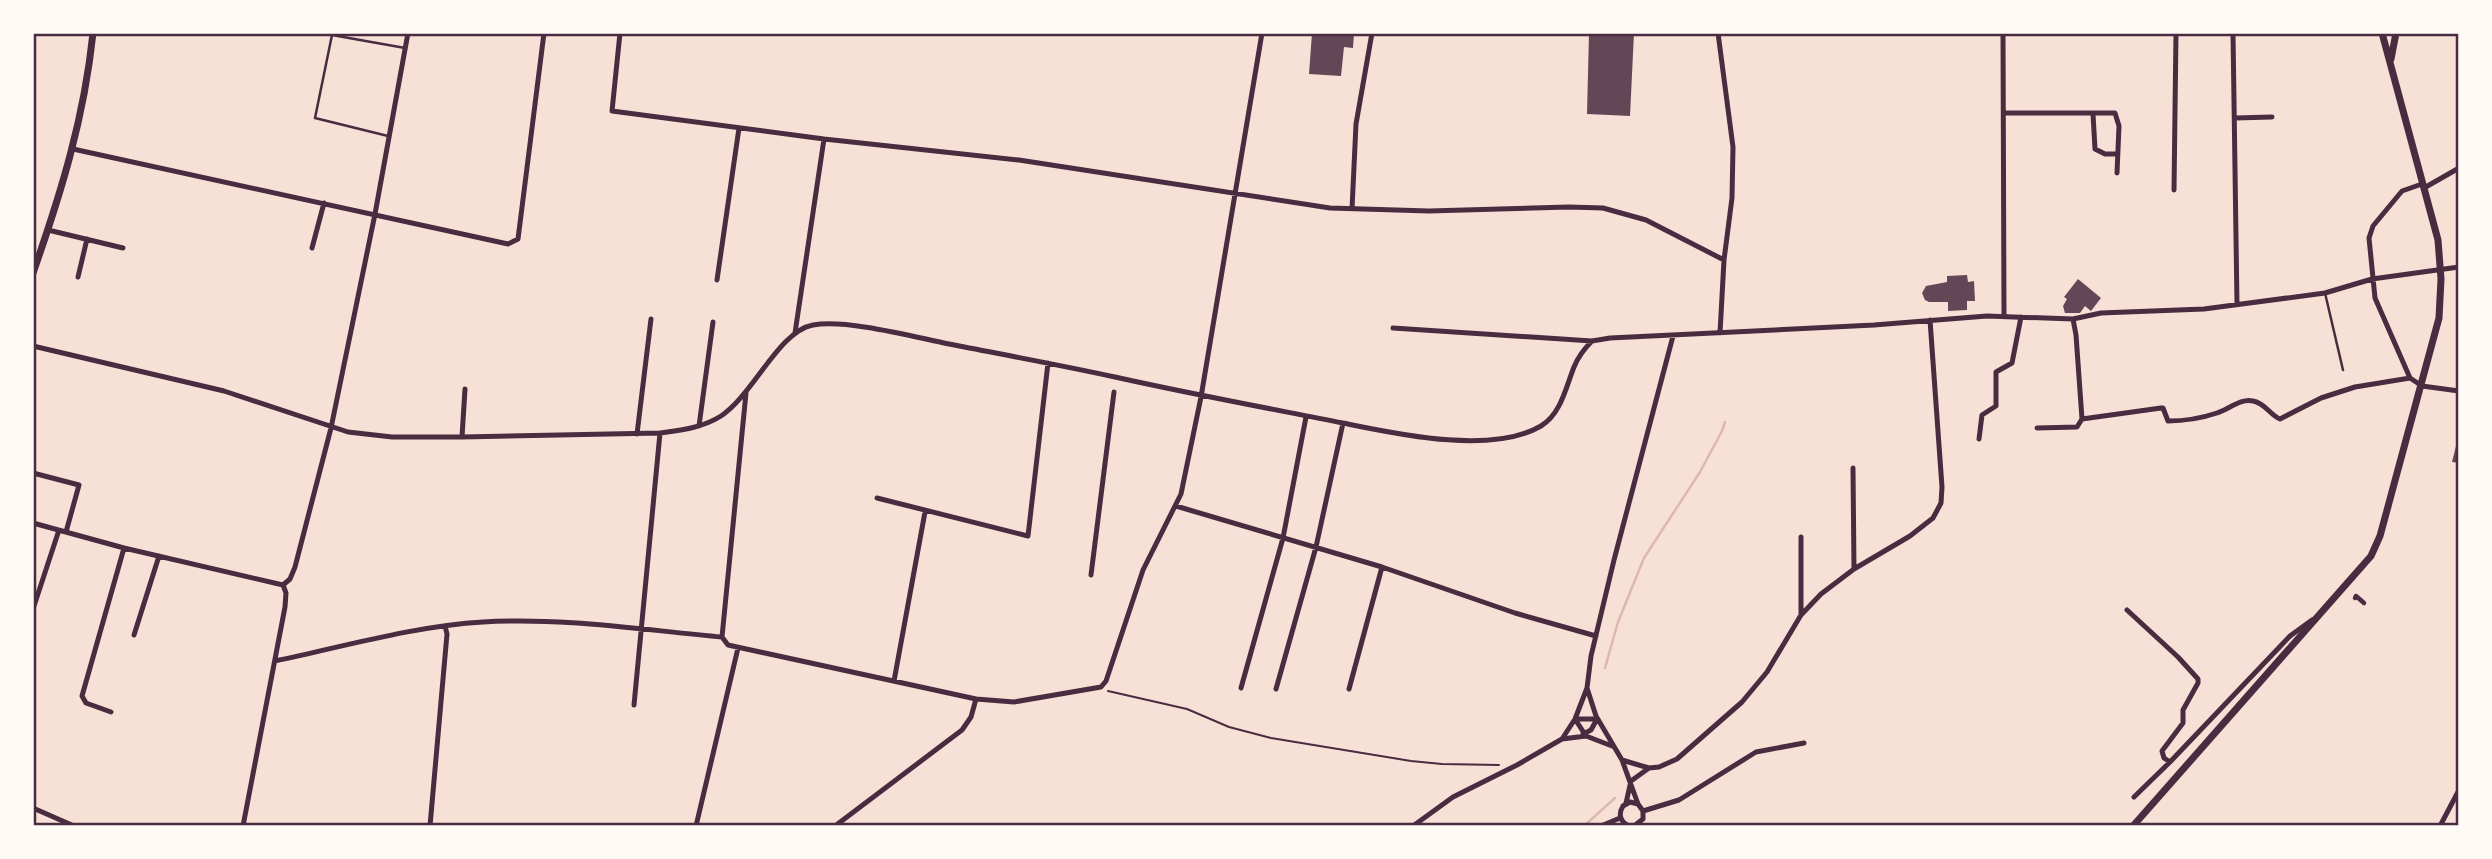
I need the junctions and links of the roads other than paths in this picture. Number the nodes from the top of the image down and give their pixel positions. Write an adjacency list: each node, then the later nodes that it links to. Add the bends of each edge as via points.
1 (93, 33): 22 (street)
2 (408, 33): 13 (street)
3 (544, 33): 31 (street, via 518,239 508,244)
4 (620, 33): 19 (street, via 612,111)
5 (1262, 33): 28 (street)
6 (1372, 33): 30 (street, via 1356,124)
7 (1718, 33): 36 (street, via 1733,147)
8 (2003, 33): 15 (street)
9 (2176, 33): 27 (street)
10 (2233, 33): 18 (street)
11 (2382, 33): 14 (street)
12 (2396, 33): 14 (street)
13 (405, 48): 20 (street); 20 (lane, via 332,35 315,118)
14 (2390, 63): 26 (street)
15 (2004, 113): 16 (street); 45 (street)
16 (2093, 114): 23 (street, via 2095,149); 23 (street, via 2115,113)
17 (2272, 117): 18 (street)
18 (2235, 118): 44 (street)
19 (739, 128): 21 (street); 42 (street)
20 (389, 137): 31 (street)
21 (824, 139): 28 (street, via 1019,160); 52 (street)
22 (74, 149): 29 (street); 32 (street)
23 (2118, 154): 25 (street)
24 (2459, 168): 26 (street)
25 (2117, 173)
26 (2423, 186): 38 (street); 41 (street, via 2402,191 2373,226 2369,238)
27 (2174, 190)
28 (1237, 192): 30 (street); 65 (street)
29 (324, 203): 31 (street); 35 (street)
30 (1352, 209): 36 (street, via 1603,208 1646,220)
31 (375, 214): 70 (street)
32 (48, 230): 33 (street); 39 (street)
33 (87, 239): 34 (street); 40 (street)
34 (123, 248)
35 (313, 248)
36 (1724, 260): 53 (street)
37 (2459, 267): 38 (street)
38 (2441, 268): 41 (street); 60 (street, via 2440,317)
39 (33, 274)
40 (78, 277)
41 (2372, 279): 43 (street); 59 (street, via 2375,298)
42 (717, 280)
43 (2325, 293): 44 (street); 58 (lane)
44 (2237, 306): 48 (street, via 2101,313)
45 (2004, 316): 46 (street); 49 (street)
46 (2021, 317): 48 (street); 75 (street, via 2011,363 1996,372 1996,406 1982,415)
47 (651, 319): 73 (street)
48 (2073, 319): 67 (street)
49 (1930, 320): 53 (street); 90 (street, via 1941,503 1933,518 1910,537)
50 (713, 322): 69 (street)
51 (1394, 328): 55 (street)
52 (795, 333): 57 (street, via 831,324); 64 (street)
53 (1720, 333): 54 (street)
54 (1673, 336): 55 (street); 102 (street)
55 (1592, 341): 68 (street, via 1581,352 1555,413 1530,431 1484,440 1451,440)
56 (33, 346): 70 (street, via 224,391)
57 (1048, 363): 65 (street); 80 (street, via 1028,536)
58 (2343, 370)
59 (2410, 378): 60 (street); 67 (street, via 2355,387 2280,419 2262,404 2244,400 2218,413 2186,420 2168,421 2163,408)
60 (2421, 386): 62 (street); 97 (street, via 2380,536 2371,556)
61 (465, 389): 74 (street)
62 (2459, 391)
63 (1114, 392): 91 (street)
64 (746, 393): 69 (street, via 722,415); 103 (street)
65 (1201, 397): 66 (street); 79 (street)
66 (1306, 417): 68 (street); 85 (street)
67 (2082, 419): 71 (street, via 2077,427)
68 (1343, 423): 86 (street)
69 (699, 426): 72 (street)
70 (331, 428): 74 (street, via 392,437); 92 (street, via 295,567)
71 (2037, 428)
72 (660, 433): 73 (street); 100 (street)
73 (637, 434): 74 (street)
74 (462, 437)
75 (1979, 439)
76 (1853, 468): 90 (street)
77 (33, 473): 83 (street, via 79,485)
78 (877, 498): 80 (street)
79 (1176, 506): 85 (street); 111 (street, via 1143,570 1107,681 1101,687 1014,702)
80 (925, 512): 106 (street)
81 (33, 523): 82 (street)
82 (59, 530): 83 (street); 95 (street)
83 (66, 532): 87 (street)
84 (1801, 537): 98 (street)
85 (1283, 538): 86 (street); 107 (street)
86 (1316, 547): 89 (street); 109 (street)
87 (124, 548): 88 (street); 113 (street, via 82,696 86,703)
88 (159, 556): 92 (street); 101 (street)
89 (1381, 567): 102 (street); 110 (street)
90 (1854, 569): 98 (street)
91 (1091, 575)
92 (283, 585): 105 (street, via 285,607)
93 (2355, 598): 94 (street)
94 (2364, 603)
95 (33, 609)
96 (2127, 610): 121 (street, via 2198,683 2183,710 2179,732 2162,751)
97 (2320, 614): 121 (street, via 2290,636); 140 (street)
98 (1801, 615): 122 (street, via 1767,673 1742,702 1677,759)
99 (445, 626): 100 (street, via 510,621); 105 (street); 134 (street)
100 (642, 630): 103 (street); 112 (street)
101 (134, 635)
102 (1596, 636): 108 (street)
103 (722, 637): 104 (street)
104 (738, 648): 106 (street); 135 (street)
105 (275, 661): 133 (street)
106 (894, 681): 111 (street)
107 (1241, 688)
108 (1587, 688): 114 (street); 115 (street)
109 (1276, 689)
110 (1349, 689)
111 (976, 699): 136 (street, via 962,730)
112 (634, 705)
113 (111, 712)
114 (1575, 719): 115 (street); 116 (street); 117 (street)
115 (1598, 719): 116 (street); 119 (street)
116 (1582, 736): 117 (street); 119 (street)
117 (1562, 738): 137 (street, via 1453,797)
118 (1804, 743): 129 (street, via 1756,752 1679,800)
119 (1612, 746): 120 (street)
120 (1622, 760): 122 (street); 123 (street)
121 (2170, 762): 125 (street)
122 (1649, 768): 123 (street)
123 (1631, 781): 126 (street); 127 (street)
124 (2459, 790): 141 (street)
125 (2134, 797)
126 (1626, 803): 127 (street); 130 (street)
127 (1638, 804): 129 (street)
128 (33, 808): 132 (street)
129 (1643, 811): 139 (street, via 1643,819)
130 (1620, 818): 131 (street); 138 (street)
131 (1626, 825)
132 (74, 826)
133 (243, 826)
134 (430, 826)
135 (696, 826)
136 (835, 826)
137 (1413, 826)
138 (1601, 826)
139 (1634, 826)
140 (2133, 826)
141 (2440, 826)

